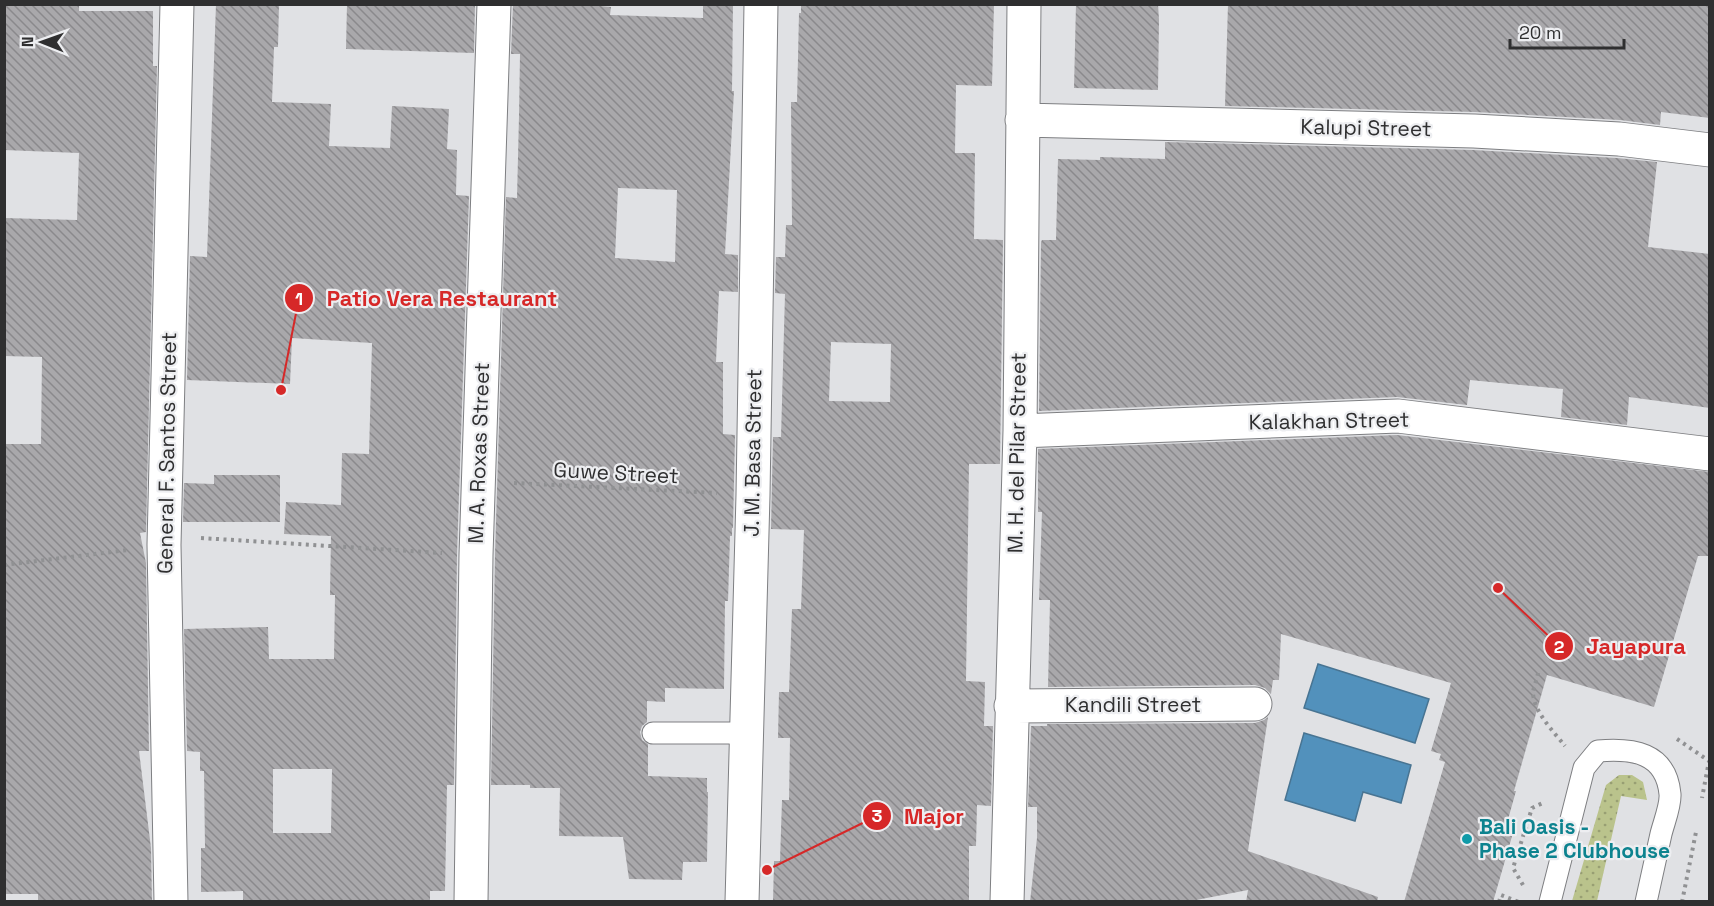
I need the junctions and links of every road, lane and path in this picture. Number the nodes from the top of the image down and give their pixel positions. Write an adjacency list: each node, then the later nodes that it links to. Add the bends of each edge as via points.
1 (177, 4): 11 (street, General F. Santos Street)
2 (494, 4): 9 (street, M. A. Roxas Street)
3 (761, 4): 10 (street, J. M. Basa Street)
4 (1024, 4): 5 (street, M. H. del Pilar Street)
5 (1022, 120): 6 (street, Kalupi Street, via 1474,131 1619,139); 7 (street, M. H. del Pilar Street)
6 (1710, 150)
7 (1020, 431): 8 (street, Kalakhan Street, via 1398,416); 16 (street, M. H. del Pilar Street)
8 (1710, 454)
9 (478, 481): 10 (path, Guwe Street); 12 (street, M. A. Roxas Street)
10 (753, 495): 18 (street, J. M. Basa Street)
11 (164, 541): 12 (path); 13 (path); 22 (street, General F. Santos Street)
12 (476, 555): 23 (street, M. A. Roxas Street)
13 (4, 565)
14 (1538, 673): 19 (path, via 1533,692 1537,705)
15 (1255, 704): 16 (street, Kandili Street)
16 (1011, 706): 25 (street, M. H. del Pilar Street)
17 (653, 733): 18 (lane)
18 (747, 735): 24 (street, J. M. Basa Street)
19 (1567, 748)
20 (1551, 800): 21 (path, via 1532,808 1513,868)
21 (1529, 894)
22 (171, 902)
23 (471, 902)
24 (742, 902)
25 (1007, 902)
26 (1499, 902): 27 (path, via 1501,896)
27 (1519, 902)
28 (1550, 902): 29 (lane, via 1584,768 1598,751 1618,749 1638,753 1662,765 1671,794)
29 (1646, 902)

